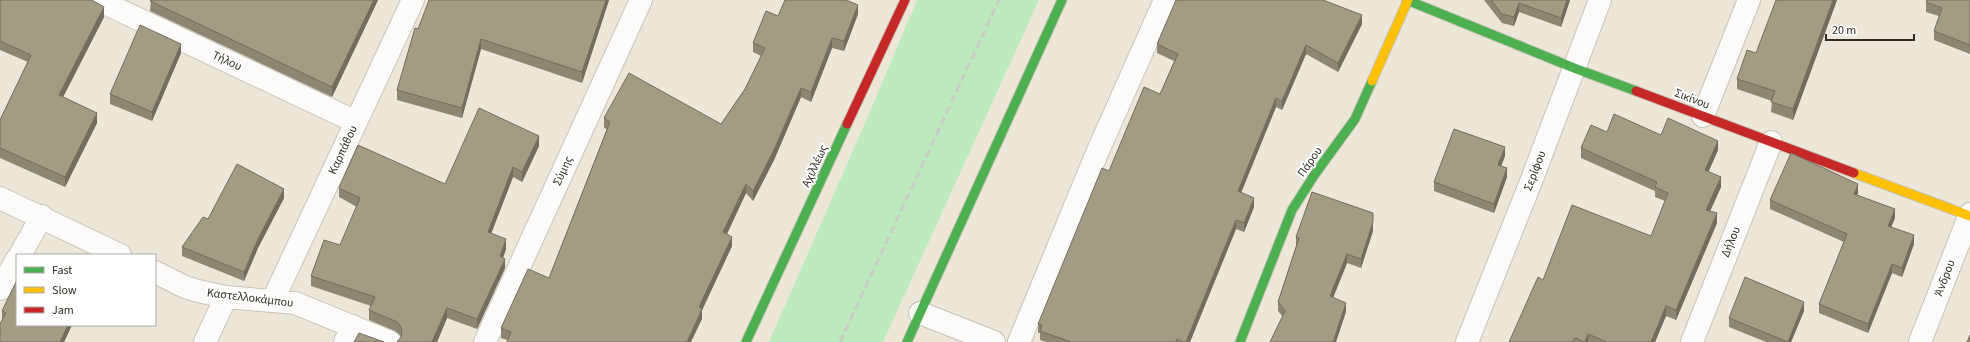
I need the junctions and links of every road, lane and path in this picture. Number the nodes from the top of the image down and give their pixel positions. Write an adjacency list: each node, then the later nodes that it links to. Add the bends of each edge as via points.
1 (98, 0): 12 (street, Τήλου)
2 (413, 0): 12 (street, Καρπάθου)
3 (641, 0): 28 (street, Σύμης)
4 (905, 0): 29 (street, Αχιλλέως)
5 (1062, 0): 24 (street)
6 (1164, 0): 32 (street, via 1097,153)
7 (1408, 0): 10 (street, Σικίνου); 33 (street, Πάρου, via 1355,119 1292,210)
8 (1600, 0): 10 (street, Σερίφου)
9 (1749, 0): 11 (street)
10 (1574, 68): 11 (street, Σικίνου); 34 (street, Σερίφου)
11 (1703, 116): 13 (street, Σικίνου)
12 (356, 122): 23 (street, Καρπάθου)
13 (1771, 142): 15 (street, Σικίνου); 35 (street, Δήλου)
14 (0, 198): 16 (street)
15 (1970, 215): 36 (street, Άνδρου)
16 (42, 216): 17 (street); 18 (street)
17 (21, 254)
18 (118, 254)
19 (16, 261): 21 (street)
20 (156, 272): 22 (street, Καστελλοκάμπου, via 185,287)
21 (0, 289)
22 (226, 297): 23 (street, Καστελλοκάμπου); 26 (street)
23 (273, 300): 25 (street, Καστελλοκάμπου, via 295,303)
24 (920, 313): 30 (street); 31 (street)
25 (349, 334): 27 (street, Καστελλοκάμπου)
26 (205, 342)
27 (390, 342)
28 (485, 342)
29 (746, 342)
30 (907, 342)
31 (994, 342)
32 (1020, 342)
33 (1240, 342)
34 (1467, 342)
35 (1692, 342)
36 (1920, 342)

